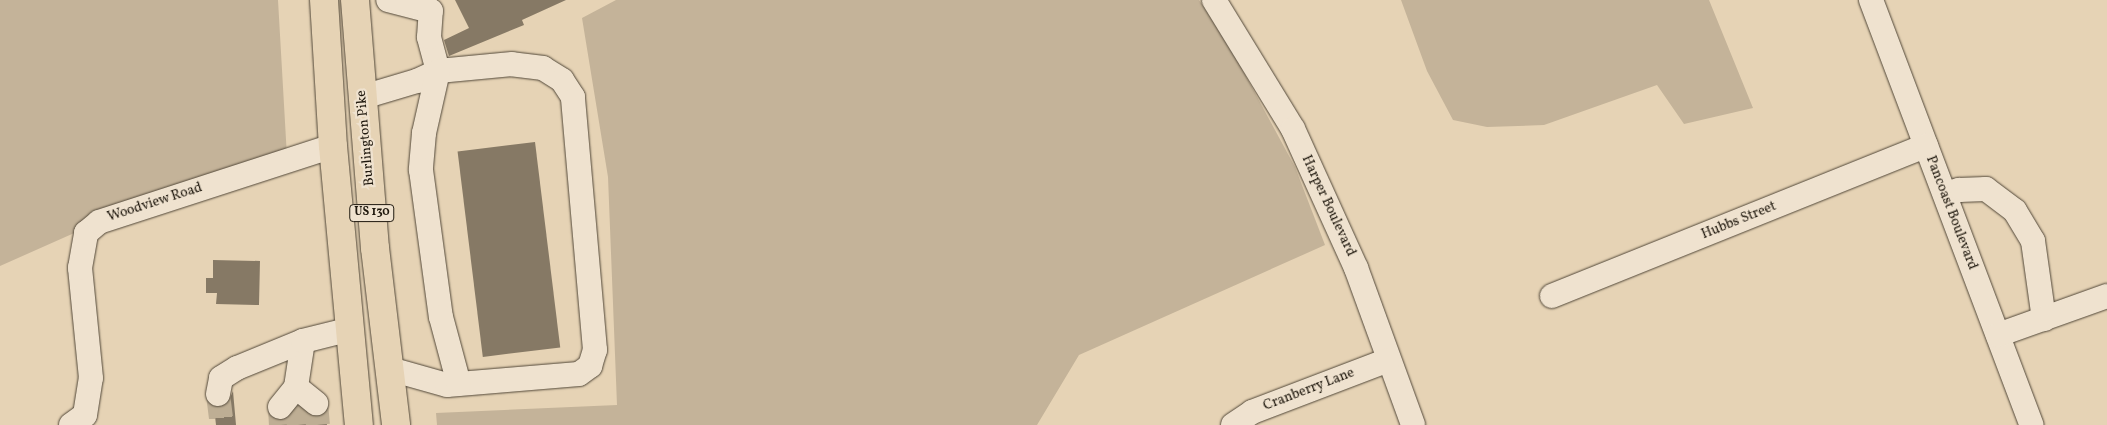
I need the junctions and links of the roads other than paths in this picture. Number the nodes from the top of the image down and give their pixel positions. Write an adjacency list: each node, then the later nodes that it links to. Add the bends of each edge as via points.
1 (324, 0): 8 (highway, US 130)
2 (359, 0): 7 (highway, Burlington Pike / US 130)
3 (388, 0): 6 (street, via 431,11 430,37)
4 (1214, 0): 17 (street, Harper Boulevard, via 1293,129 1356,268)
5 (1871, 0): 9 (street, Pancoast Boulevard)
6 (438, 71): 7 (street); 19 (street, via 424,132 421,170 441,317); 19 (street, via 512,64 543,68 562,80 573,97 595,350 590,366 578,374)
7 (362, 97): 18 (highway, Burlington Pike / US 130)
8 (332, 146): 14 (highway, US 130); 22 (street, Woodview Road, via 99,222 86,233 80,268 91,378 84,415)
9 (1926, 146): 10 (street, Pancoast Boulevard); 11 (street, Hubbs Street)
10 (1944, 194): 13 (street, via 1986,189 2015,212 2032,241); 15 (street, Pancoast Boulevard)
11 (1552, 296)
12 (2107, 296): 13 (street)
13 (2044, 319): 15 (street)
14 (351, 329): 16 (street); 23 (highway, US 130)
15 (1998, 335): 27 (street, Pancoast Boulevard)
16 (303, 341): 20 (street, via 237,368 221,378); 21 (street)
17 (1388, 360): 25 (street, Cranberry Lane, via 1252,412); 26 (street, Harper Boulevard)
18 (390, 369): 19 (street, via 428,382); 24 (highway, Burlington Pike / US 130)
19 (458, 384)
20 (218, 394)
21 (297, 400)
22 (71, 425)
23 (359, 425)
24 (396, 425)
25 (1233, 425)
26 (1413, 425)
27 (2032, 425)

